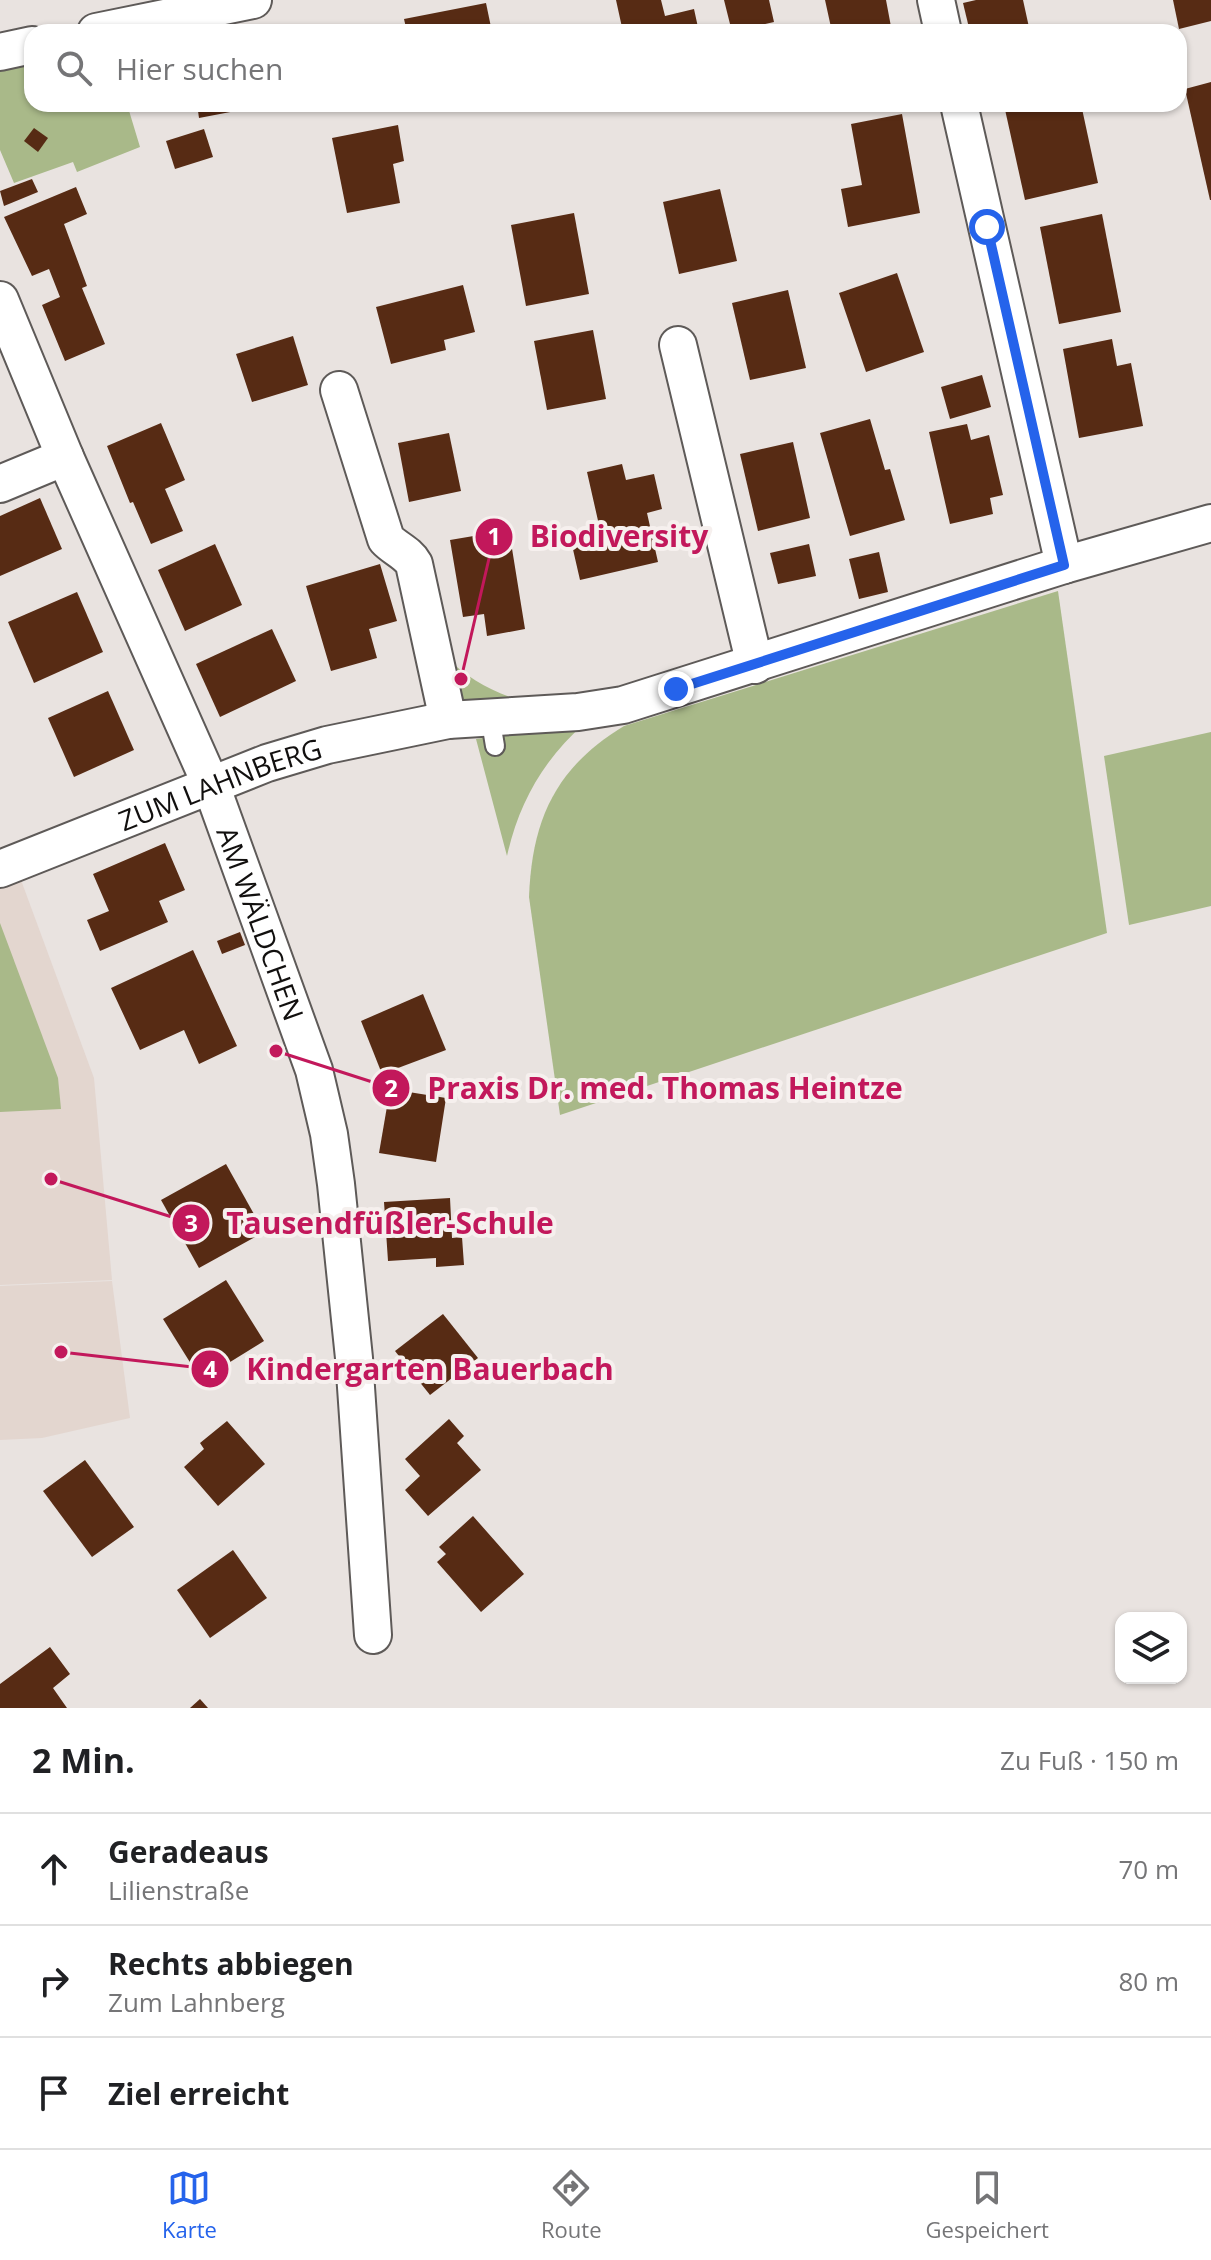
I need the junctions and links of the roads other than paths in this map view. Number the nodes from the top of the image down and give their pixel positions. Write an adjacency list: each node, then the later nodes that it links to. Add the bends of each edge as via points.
1 (253, 0): 3 (street)
2 (936, 0): 4 (street)
3 (135, 24)
4 (941, 24)
5 (24, 47): 6 (street)
6 (0, 52)
7 (961, 112): 14 (street)
8 (0, 300): 11 (street, AM WÄLDCHEN)
9 (678, 345): 15 (street)
10 (339, 390): 16 (street, via 386,539 414,564)
11 (65, 457): 12 (street); 17 (street, AM WÄLDCHEN)
12 (0, 484)
13 (1211, 523): 14 (street, ZUM LAHNBERG)
14 (1064, 565): 15 (street, ZUM LAHNBERG)
15 (755, 665): 16 (street, ZUM LAHNBERG, via 623,705 493,731)
16 (448, 720): 17 (street, ZUM LAHNBERG, via 327,745)
17 (211, 785): 18 (street, ZUM LAHNBERG); 19 (street, AM WÄLDCHEN, via 314,1070 329,1134 354,1358)
18 (0, 869)
19 (373, 1635)

